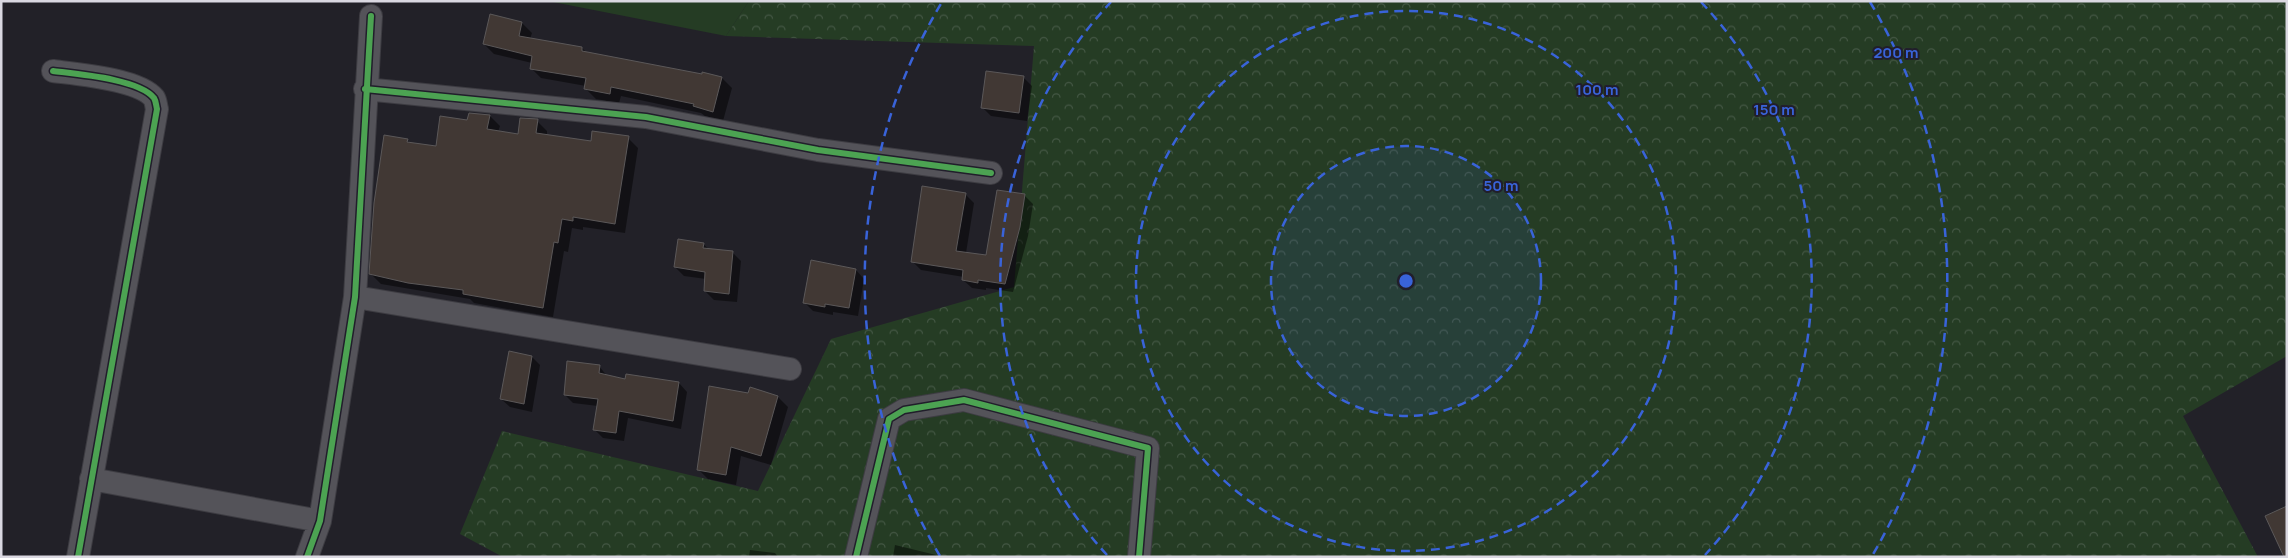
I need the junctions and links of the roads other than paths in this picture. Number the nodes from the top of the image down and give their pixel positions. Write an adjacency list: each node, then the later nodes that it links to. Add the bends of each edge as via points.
1 (370, 16): 3 (street)
2 (53, 71): 7 (street, via 140,87 154,98 157,109)
3 (365, 89): 4 (street, via 646,116 818,150); 5 (street)
4 (991, 173)
5 (355, 297): 6 (street); 8 (street)
6 (790, 370)
7 (91, 479): 8 (street); 9 (street)
8 (320, 521): 10 (street)
9 (78, 557)
10 (307, 557)
11 (856, 557): 12 (street, via 889,418 904,410 964,400 1148,448)
12 (1139, 557)

